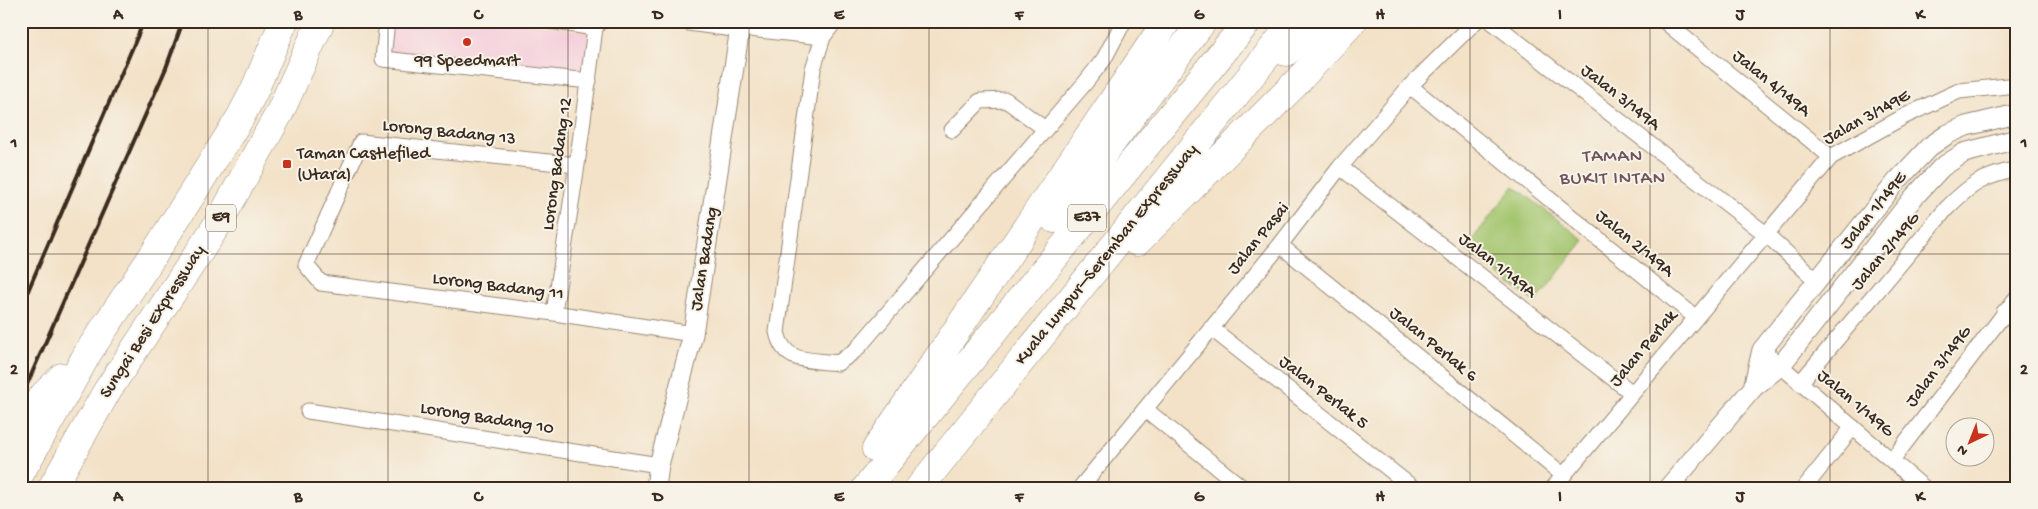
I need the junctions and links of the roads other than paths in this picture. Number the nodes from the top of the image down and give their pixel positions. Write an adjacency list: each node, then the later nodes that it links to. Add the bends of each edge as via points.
1 (284, 21): 47 (highway, Sungai Besi Expressway / E9, via 240,118)
2 (321, 21): 21 (highway, Sungai Besi Expressway / E9)
3 (337, 21): 21 (street)
4 (387, 21): 23 (street, via 383,59)
5 (550, 21): 18 (street)
6 (689, 21): 19 (street)
7 (835, 21): 20 (street)
8 (1124, 21): 27 (street, via 1104,59)
9 (1167, 21): 64 (highway)
10 (1203, 21): 54 (highway, via 1010,279)
11 (1248, 21): 54 (highway, E37)
12 (1295, 21): 22 (highway, Kuala Lumpur–Seremban Expressway / E37)
13 (1317, 21): 22 (highway, via 1284,53)
14 (1353, 21): 45 (highway)
15 (1476, 21): 25 (street, Jalan Pasai)
16 (1491, 21): 34 (street, Jalan 3/149A)
17 (1664, 21): 30 (street, Jalan 4/149A)
18 (597, 24): 23 (street, Lorong Badang 12)
19 (740, 28): 20 (street); 44 (street, Jalan Badang)
20 (823, 38): 27 (street, via 813,69 777,332 786,353 797,358 838,362 856,350)
21 (308, 53): 62 (highway, Sungai Besi Expressway / E9, via 280,112 219,222 107,391)
22 (1254, 73): 45 (highway, Kuala Lumpur–Seremban Expressway / E37)
23 (589, 81): 31 (street, Lorong Badang 12)
24 (2017, 85): 30 (street, Jalan 3/149E, via 1959,91 1904,116)
25 (1410, 86): 32 (street, Jalan Pasai); 41 (street, Jalan 2/149A)
26 (2017, 114): 37 (street, Jalan 1/149E, via 1966,126 1928,147 1897,181)
27 (1044, 129): 28 (street, via 1011,103 994,99 980,101)
28 (952, 130)
29 (2017, 139): 48 (street, Jalan 1/149E, via 1964,153 1942,168 1913,198)
30 (1831, 157): 34 (street, Jalan 3/149E)
31 (577, 165): 36 (street, Lorong Badang 13, via 361,142); 40 (street, Lorong Badang 12)
32 (1340, 167): 35 (street, Jalan Pasai); 51 (street, Jalan 1/149A)
33 (2017, 169): 49 (street, Jalan 2/149G, via 1986,177 1966,188)
34 (1767, 235): 37 (street, Jalan 3/149A); 41 (street, Jalan Perlak)
35 (1280, 245): 43 (street, Jalan Pasai); 60 (street, Jalan Perlak 6)
36 (306, 265): 40 (street, Lorong Badang 11, via 321,283)
37 (1818, 282): 46 (street, Jalan 1/149E)
38 (2017, 297): 39 (street, Jalan 3/149G)
39 (2004, 312): 42 (street); 57 (street, Jalan 3/149G)
40 (554, 313): 44 (street, Lorong Badang 11)
41 (1695, 317): 51 (street, Jalan Perlak)
42 (2017, 322)
43 (1211, 328): 52 (street, Jalan Pasai); 68 (street, Jalan Perlak 5)
44 (694, 334): 58 (street, Jalan Badang)
45 (1031, 348): 66 (highway, Kuala Lumpur–Seremban Expressway / E37)
46 (1762, 350): 48 (street, Jalan 1/149G); 50 (street)
47 (89, 351): 55 (highway, via 43,396); 59 (highway, Sungai Besi Expressway / E9)
48 (1780, 365): 49 (street, Jalan 1/149G); 50 (street, Jalan 1/149E)
49 (1800, 383): 56 (street, Jalan 1/149G)
50 (1753, 388): 70 (street, Jalan 1/149E)
51 (1632, 394): 60 (street, Jalan Perlak)
52 (1145, 409): 61 (street, Jalan Pasai); 67 (street)
53 (308, 411): 58 (street, Lorong Badang 10)
54 (926, 414): 65 (highway, E37)
55 (21, 423)
56 (1853, 427): 57 (street, Jalan 1/149G); 71 (street)
57 (1892, 460): 72 (street, Jalan 1/149G)
58 (659, 465): 63 (street, Jalan Badang)
59 (21, 472)
60 (1563, 475): 69 (street, Jalan Perlak)
61 (1082, 487)
62 (52, 488)
63 (656, 488)
64 (850, 488)
65 (866, 488)
66 (919, 488)
67 (1243, 488)
68 (1413, 488)
69 (1553, 488)
70 (1668, 488)
71 (1804, 488)
72 (1924, 488)

